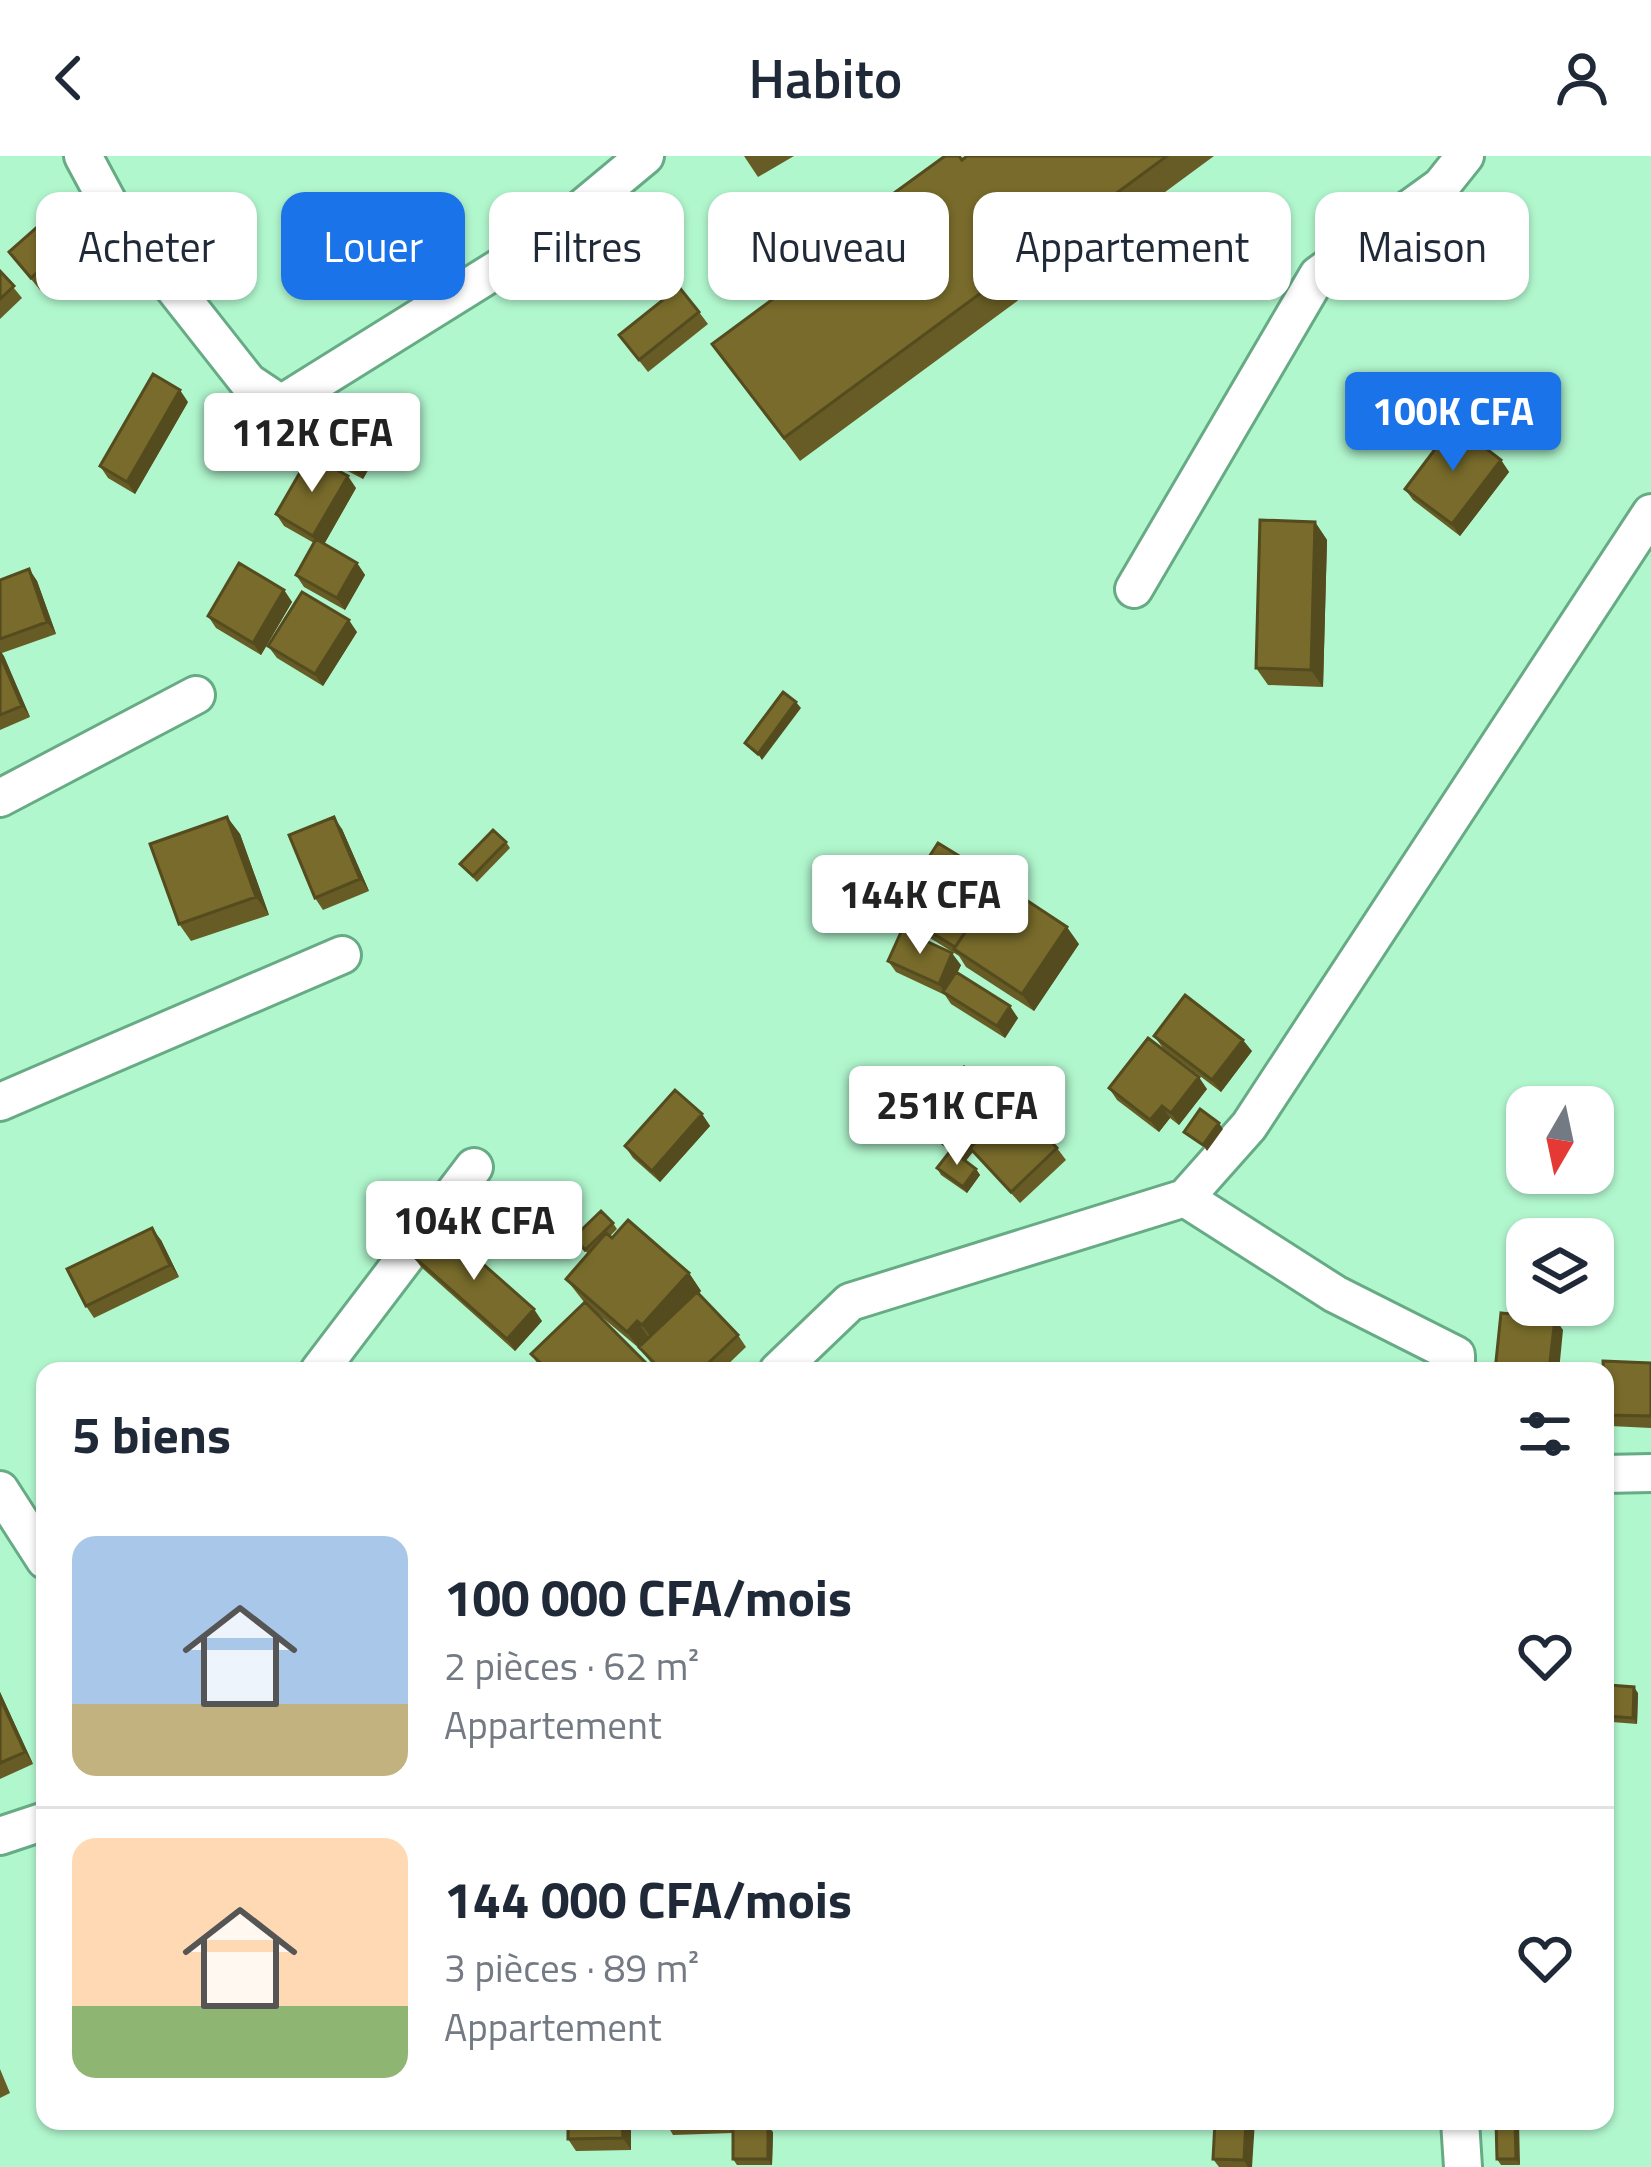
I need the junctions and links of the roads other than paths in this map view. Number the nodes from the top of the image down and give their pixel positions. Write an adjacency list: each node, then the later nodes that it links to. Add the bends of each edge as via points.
1 (82, 156): 2 (street, via 111,208 248,382 281,404 544,240)
2 (645, 156)
3 (1465, 156): 5 (street, via 1441,186 1318,275)
4 (1651, 513): 11 (street, via 1249,1126)
5 (1134, 589)
6 (196, 695): 7 (street)
7 (0, 798)
8 (342, 955): 9 (street)
9 (0, 1102)
10 (474, 1167): 12 (street)
11 (1185, 1198): 13 (street, via 850,1302); 14 (street)
12 (327, 1362)
13 (787, 1362)
14 (1456, 1362)
15 (1651, 1473): 16 (street)
16 (1614, 1474)
17 (0, 1490): 18 (street)
18 (36, 1545)
19 (36, 1824): 20 (street)
20 (0, 1836)
21 (1461, 2130): 22 (street)
22 (1463, 2167)

